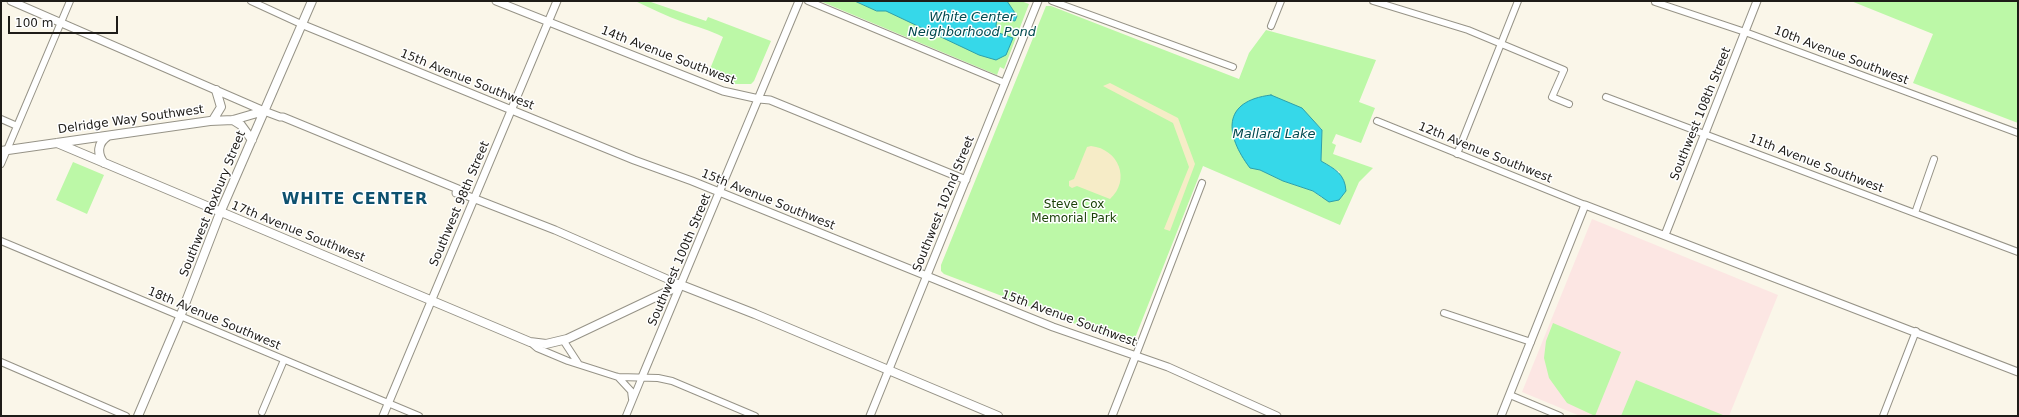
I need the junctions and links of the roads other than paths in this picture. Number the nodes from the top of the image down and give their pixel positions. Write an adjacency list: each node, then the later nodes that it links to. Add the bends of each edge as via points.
1 (11, 1): 17 (street)
2 (70, 1): 17 (street)
3 (251, 1): 18 (street, 15th Avenue Southwest)
4 (312, 1): 18 (main road, Southwest Roxbury Street)
5 (496, 1): 16 (street, 14th Avenue Southwest)
6 (557, 1): 16 (street, Southwest 98th Street)
7 (799, 1): 26 (street, Southwest 100th Street)
8 (808, 1): 23 (street)
9 (1038, 1): 23 (street, Southwest 102nd Street)
10 (1052, 1): 22 (street)
11 (1281, 1): 19 (street)
12 (1373, 1): 21 (street, via 1468,30)
13 (1518, 1): 21 (street)
14 (1758, 1): 20 (street, Southwest 108th Street)
15 (1655, 2): 20 (street, 10th Avenue Southwest)
16 (549, 22): 26 (street, 14th Avenue Southwest, via 723,91); 28 (street, Southwest 98th Street)
17 (61, 23): 24 (street); 34 (street)
18 (301, 24): 28 (street, 15th Avenue Southwest); 29 (main road, Southwest Roxbury Street)
19 (1271, 26)
20 (1745, 32): 35 (street, Southwest 108th Street); 36 (street, 10th Avenue Southwest)
21 (1501, 44): 27 (street, via 1564,70 1552,97); 41 (street)
22 (1233, 67)
23 (1005, 83): 45 (street, Southwest 102nd Street)
24 (216, 90): 29 (street); 31 (main road, via 221,107)
25 (1606, 97): 35 (street, 11th Avenue Southwest)
26 (759, 99): 45 (street, 14th Avenue Southwest, via 770,100); 47 (street, Southwest 100th Street)
27 (1568, 104)
28 (512, 110): 47 (street, 15th Avenue Southwest); 48 (street, Southwest 98th Street)
29 (264, 111): 32 (main road, Delridge Way Southwest); 38 (main road, Southwest Roxbury Street); 48 (street, via 458,189 460,193)
30 (1, 119): 34 (street)
31 (213, 120): 32 (main road, Delridge Way Southwest); 37 (main road, Delridge Way Southwest)
32 (233, 120): 38 (main road, via 241,125)
33 (1377, 120): 41 (street, 12th Avenue Southwest)
34 (17, 126): 40 (street)
35 (1704, 133): 51 (street, 11th Avenue Southwest); 52 (street, Southwest 108th Street)
36 (2018, 133)
37 (110, 136): 39 (main road, Delridge Way Southwest); 44 (main road, via 103,140 99,148)
38 (252, 140): 50 (main road, Southwest Roxbury Street)
39 (57, 143): 40 (main road, Delridge Way Southwest); 44 (main road, 17th Avenue Southwest)
40 (4, 151): 43 (street)
41 (1457, 154): 49 (street, 12th Avenue Southwest)
42 (1934, 159): 51 (street)
43 (1, 164)
44 (105, 164): 50 (main road, 17th Avenue Southwest)
45 (966, 180): 55 (street, Southwest 102nd Street)
46 (1202, 183): 64 (street)
47 (720, 192): 55 (street, 15th Avenue Southwest); 56 (street, Southwest 100th Street)
48 (474, 198): 56 (street); 57 (street, Southwest 98th Street)
49 (1585, 204): 52 (street); 63 (street)
50 (220, 213): 57 (main road, 17th Avenue Southwest); 59 (main road, Southwest Roxbury Street)
51 (1915, 214): 54 (street, 11th Avenue Southwest)
52 (1665, 235): 60 (street)
53 (1, 241): 59 (street, 18th Avenue Southwest)
54 (2018, 252)
55 (927, 276): 64 (street, 15th Avenue Southwest, via 1053,327); 68 (street, Southwest 102nd Street)
56 (681, 285): 61 (main road); 68 (main road); 71 (street, Southwest 100th Street)
57 (432, 300): 62 (main road, 17th Avenue Southwest); 74 (street, Southwest 98th Street)
58 (1444, 313): 63 (street)
59 (180, 318): 65 (street, 18th Avenue Southwest); 77 (main road, Southwest Roxbury Street)
60 (1916, 331): 69 (street); 88 (street)
61 (563, 340): 62 (main road, 17th Avenue Southwest, via 546,344); 67 (street)
62 (530, 342): 67 (street, 17th Avenue Southwest, via 557,357)
63 (1531, 342): 72 (street)
64 (1136, 355): 84 (street); 85 (street, 15th Avenue Southwest)
65 (284, 360): 74 (street, 18th Avenue Southwest); 75 (street)
66 (1, 362): 76 (street)
67 (578, 363): 70 (street, 17th Avenue Southwest)
68 (889, 370): 82 (street, Southwest 102nd Street); 83 (main road)
69 (2018, 372)
70 (618, 377): 71 (street, 17th Avenue Southwest); 73 (street, 17th Avenue Southwest, via 631,391)
71 (642, 377): 73 (street, Southwest 100th Street); 81 (street, 17th Avenue Southwest, via 672,381)
72 (1510, 395): 86 (street); 87 (street)
73 (632, 401): 80 (street, Southwest 100th Street)
74 (388, 403): 78 (street, Southwest 98th Street); 79 (street, 18th Avenue Southwest)
75 (262, 412)
76 (126, 416)
77 (138, 416)
78 (383, 416)
79 (419, 416)
80 (626, 416)
81 (755, 416)
82 (870, 416)
83 (998, 416)
84 (1112, 416)
85 (1277, 416)
86 (1501, 416)
87 (1560, 416)
88 (1883, 416)

